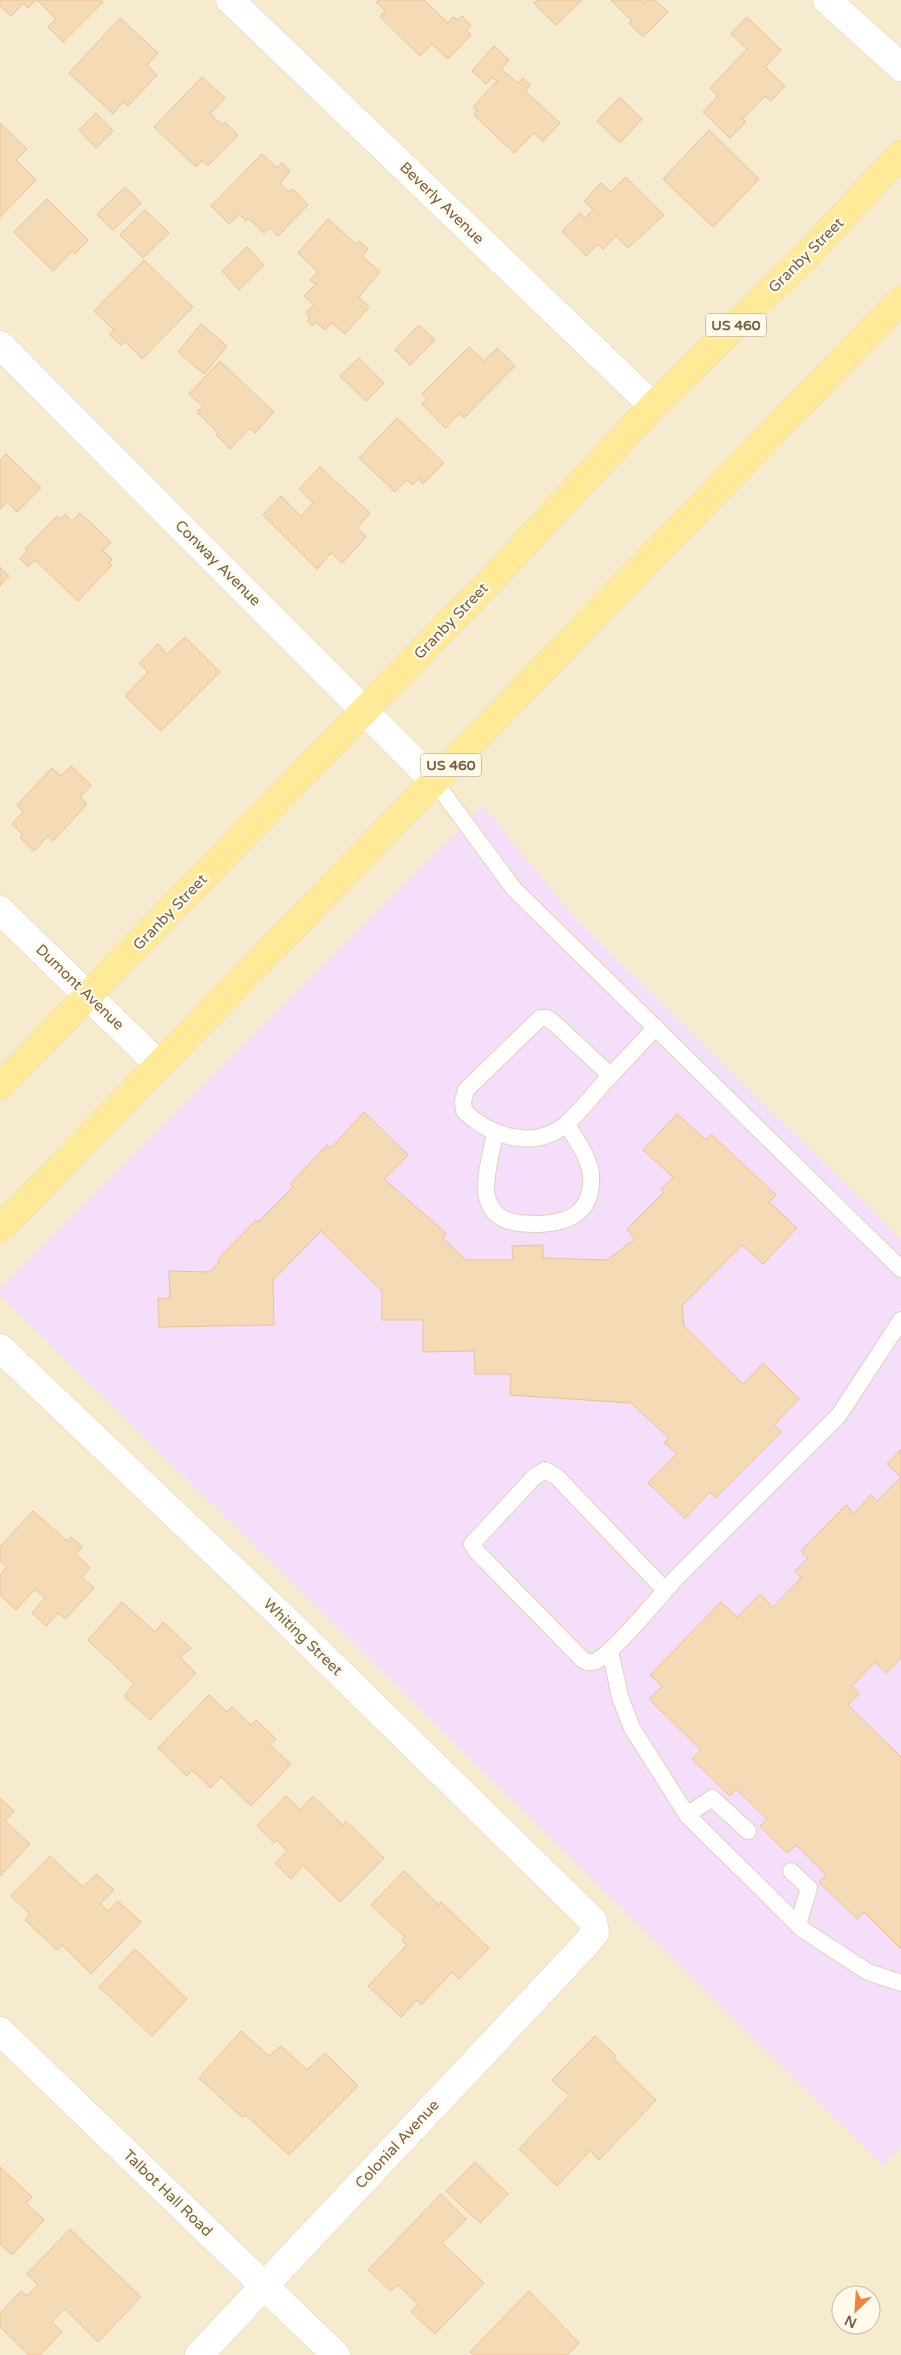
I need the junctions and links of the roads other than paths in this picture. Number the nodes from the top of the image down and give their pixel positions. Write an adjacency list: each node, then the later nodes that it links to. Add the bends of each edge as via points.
1 (230, 0): 7 (street, Beverly Avenue)
2 (827, 0): 3 (street)
3 (901, 67)
4 (901, 154): 7 (main road, Granby Street / US 460, via 807,255)
5 (901, 300): 9 (main road, US 460)
6 (0, 345): 8 (street, Conway Avenue)
7 (654, 406): 8 (main road, Granby Street / US 460)
8 (364, 711): 9 (street, Conway Avenue); 11 (main road, Granby Street / US 460)
9 (434, 782): 12 (lane, via 514,888); 13 (main road, US 460)
10 (0, 910): 11 (street, Dumont Avenue)
11 (89, 995): 13 (street, Dumont Avenue); 15 (main road, Granby Street / US 460)
12 (656, 1027): 14 (lane); 19 (lane)
13 (159, 1065): 18 (main road, US 460)
14 (611, 1076): 16 (lane); 17 (lane, via 553,1022 540,1018 466,1090 464,1111)
15 (0, 1086)
16 (567, 1124): 17 (lane, via 546,1136 523,1139); 17 (lane, via 586,1157 591,1176 583,1210 559,1224 515,1224 496,1215 487,1197)
17 (495, 1133)
18 (0, 1229)
19 (901, 1269)
20 (901, 1320): 22 (lane, via 839,1415)
21 (0, 1348): 28 (street, Whiting Street, via 593,1920)
22 (665, 1590): 23 (lane); 23 (lane, via 557,1477 545,1470 534,1477 476,1537 472,1544 476,1552 582,1659 587,1663 594,1662)
23 (610, 1650): 24 (lane, via 620,1697 632,1728)
24 (687, 1815): 25 (lane, via 712,1798); 27 (lane)
25 (748, 1831)
26 (791, 1871): 27 (lane, via 809,1888)
27 (798, 1925): 29 (lane, via 868,1972)
28 (595, 1933): 31 (street, Colonial Avenue)
29 (901, 1983)
30 (0, 2031): 31 (street, Talbot Hall Road)
31 (264, 2285): 32 (street, Colonial Avenue); 33 (street, Talbot Hall Road)
32 (199, 2355)
33 (336, 2355)

